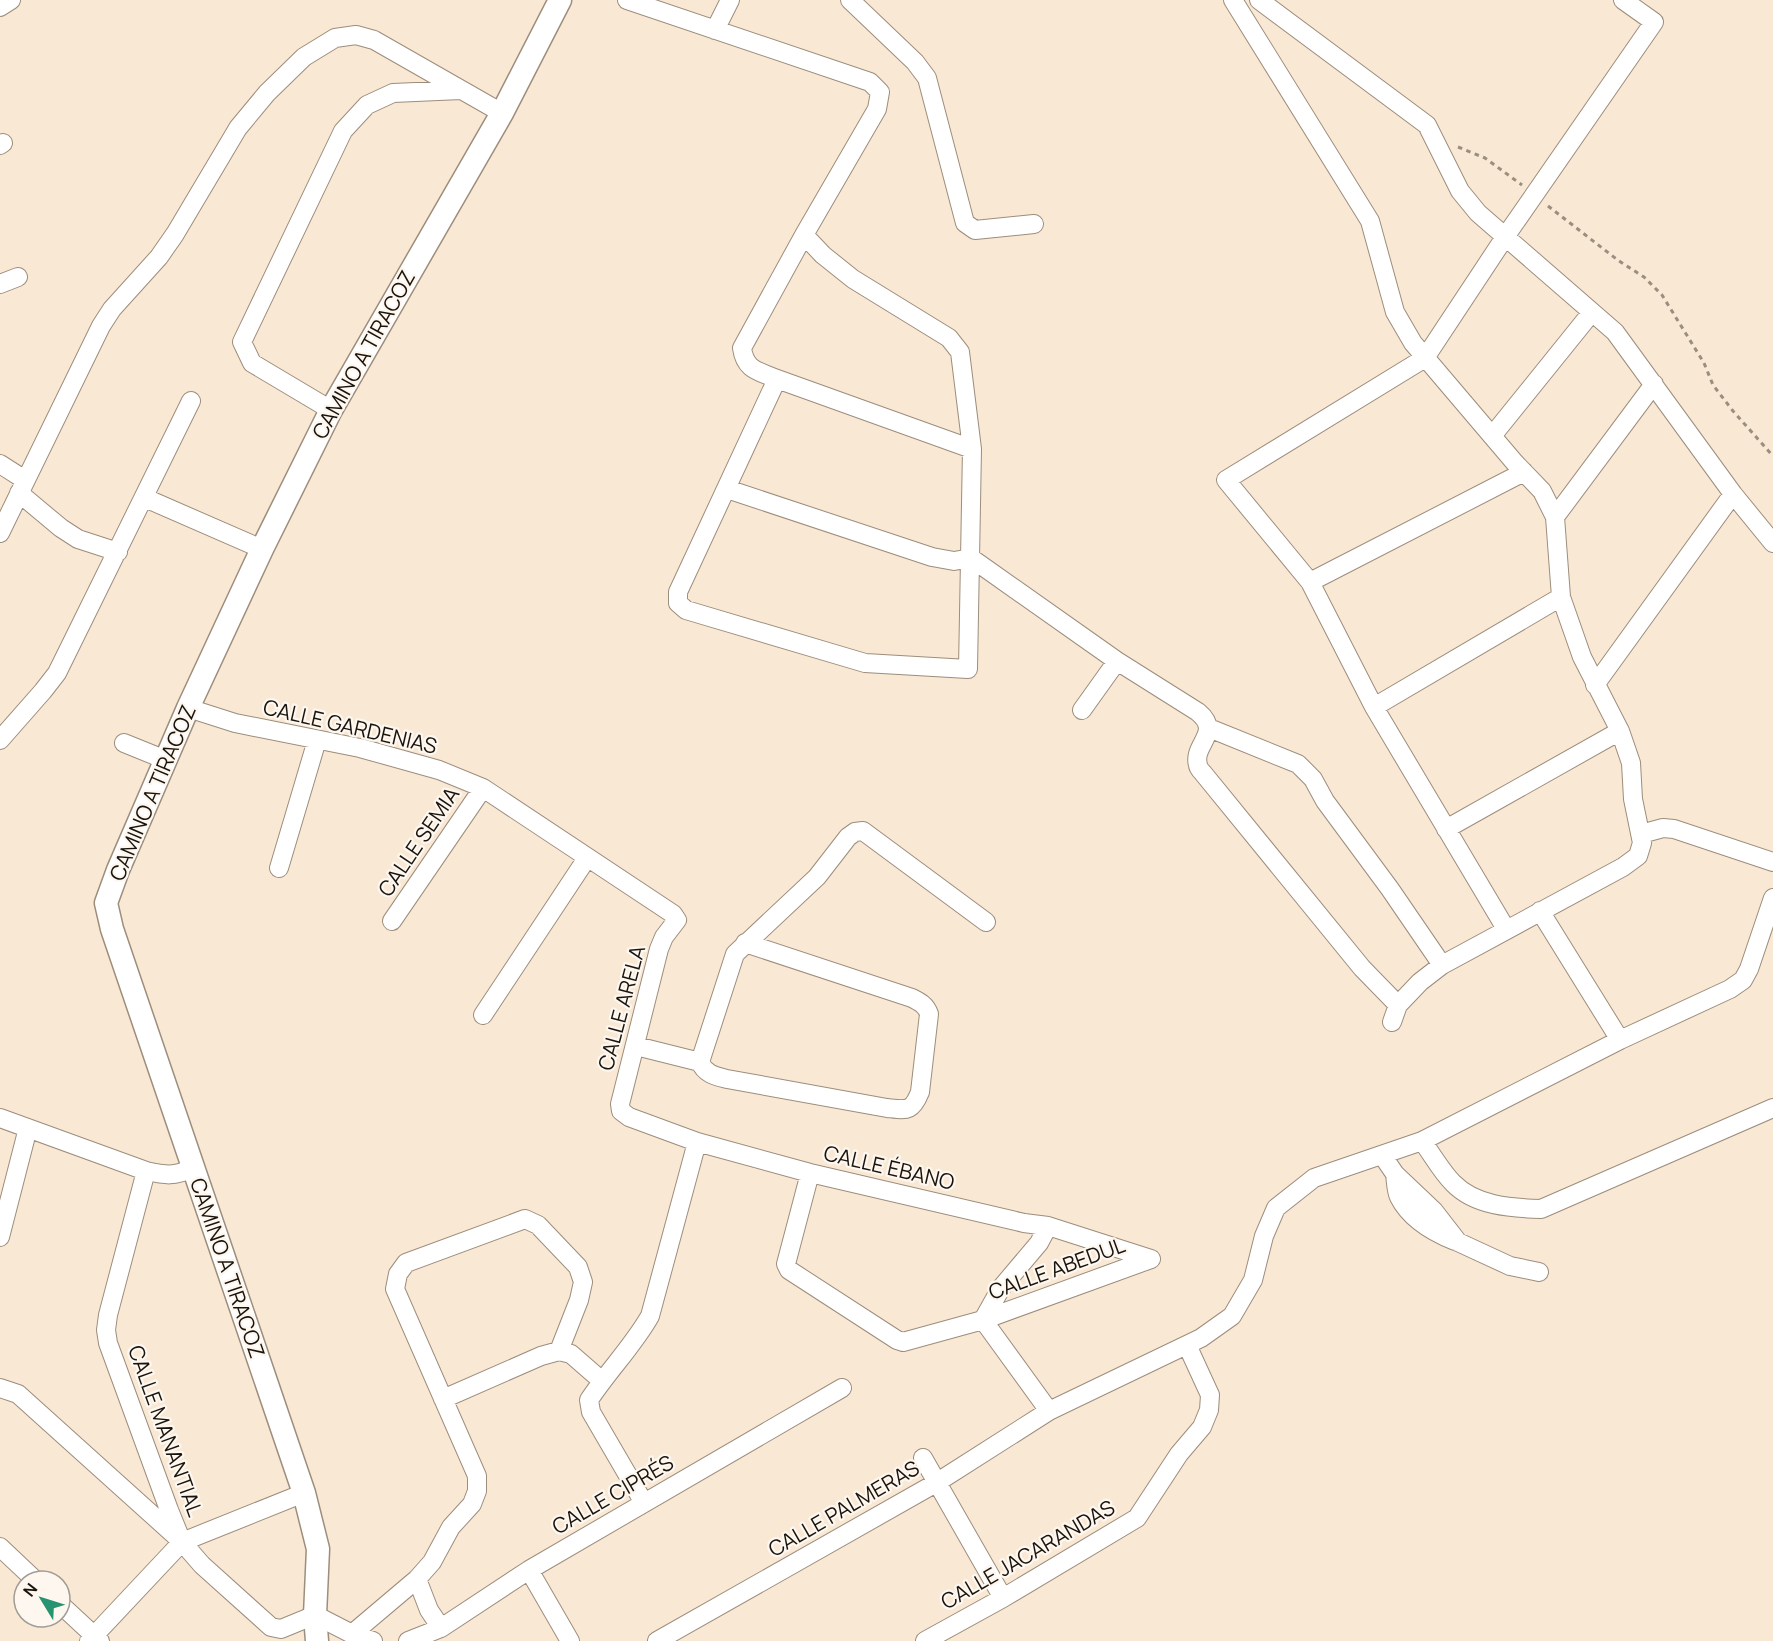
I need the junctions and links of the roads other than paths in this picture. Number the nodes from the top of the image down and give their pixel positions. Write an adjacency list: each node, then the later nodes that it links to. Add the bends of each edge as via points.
1 (11, 0): 9 (street)
2 (560, 0): 12 (street, CAMINO A TIRACOZ)
3 (627, 0): 10 (street)
4 (730, 0): 10 (street)
5 (850, 0): 13 (street, via 927,78 966,223 975,230)
6 (1233, 0): 19 (street, via 1370,221 1395,312)
7 (1259, 0): 15 (street, via 1427,125 1460,191)
8 (1623, 0): 15 (street, via 1654,22)
9 (0, 7)
10 (715, 30): 14 (street, via 870,82 880,92 877,109)
11 (462, 90): 12 (street); 23 (street, via 393,93 367,105 343,132 242,342 252,363); 28 (street, via 374,40 356,35 335,38 304,57 238,128 159,257 112,309)
12 (502, 113): 23 (street, CAMINO A TIRACOZ)
13 (1034, 224)
14 (804, 235): 20 (street, via 742,348 743,360 751,369); 25 (street, via 853,279 949,338 960,352)
15 (1505, 237): 18 (street); 19 (street)
16 (18, 278): 17 (street)
17 (0, 284)
18 (1592, 312): 21 (street, via 1615,332); 24 (street)
19 (1425, 358): 24 (street); 38 (street, via 1226,480)
20 (777, 379): 25 (street); 29 (street)
21 (1654, 384): 30 (street); 32 (street)
22 (192, 401): 31 (street)
23 (331, 410): 35 (street, CAMINO A TIRACOZ)
24 (1492, 436): 27 (street)
25 (972, 449): 37 (street)
26 (0, 464): 28 (street)
27 (1524, 472): 32 (street, via 1542,491); 38 (street)
28 (22, 487): 33 (street); 36 (street, via 60,528 78,539)
29 (727, 489): 37 (street, via 932,557 954,561); 37 (street, via 678,592 678,603 686,610 865,663 968,669)
30 (1732, 494): 34 (street); 41 (street)
31 (145, 498): 35 (street); 36 (street)
32 (1555, 516): 39 (street)
33 (0, 533)
34 (1773, 543)
35 (262, 549): 43 (street, CAMINO A TIRACOZ)
36 (118, 552): 47 (street, via 57,673)
37 (971, 558): 40 (street)
38 (1310, 582): 42 (street)
39 (1561, 597): 41 (street); 42 (street)
40 (1117, 661): 44 (street); 45 (street, via 1198,712 1206,718)
41 (1595, 685): 46 (street)
42 (1374, 707): 52 (street)
43 (188, 708): 48 (street, CALLE GARDENIAS, via 235,723); 50 (street, CAMINO A TIRACOZ)
44 (1082, 710)
45 (1209, 728): 64 (street, via 1298,764 1313,779 1324,801); 64 (street, via 1197,765 1395,1013 1420,982)
46 (1620, 731): 52 (street); 53 (street, via 1631,763 1633,799)
47 (0, 740)
48 (317, 740): 51 (street, CALLE GARDENIAS, via 439,770); 56 (street)
49 (124, 743): 50 (street)
50 (166, 759): 76 (street, CAMINO A TIRACOZ, via 106,903)
51 (483, 788): 54 (street, CALLE GARDENIAS); 60 (street, CALLE SEMIA)
52 (1446, 829): 62 (street)
53 (1641, 834): 55 (street, via 1674,829); 58 (street, via 1638,856)
54 (588, 858): 59 (street, CALLE GARDENIAS); 65 (street)
55 (1773, 862)
56 (279, 868)
57 (1773, 898): 66 (street, CALLE PALMERAS, via 1743,980)
58 (1540, 911): 62 (street); 66 (street)
59 (677, 920): 67 (street, CALLE ARELA, via 659,949)
60 (392, 921)
61 (986, 922): 63 (street, via 863,831 848,837 818,877)
62 (1506, 929): 64 (street)
63 (745, 943): 68 (street, via 735,954); 68 (street, via 921,1002 929,1014 920,1092 910,1108 887,1108 727,1079 709,1074)
64 (1442, 965)
65 (483, 1015)
66 (1620, 1040): 73 (street, CALLE PALMERAS)
67 (636, 1046): 68 (street); 70 (street, CALLE ARELA)
68 (700, 1062)
69 (1773, 1108): 73 (street, via 1541,1209 1510,1208 1466,1194 1452,1183)
70 (621, 1112): 74 (street, CALLE ÉBANO)
71 (0, 1118): 72 (street)
72 (28, 1128): 77 (street); 80 (street)
73 (1422, 1141): 75 (street, CALLE PALMERAS)
74 (697, 1142): 78 (street, CALLE ÉBANO); 86 (street, via 650,1316)
75 (1382, 1155): 82 (street, via 1458,1242 1510,1266); 84 (street, CALLE PALMERAS, via 1314,1178 1276,1208 1253,1280 1232,1316)
76 (192, 1168): 77 (street, via 166,1175); 93 (street, CAMINO A TIRACOZ)
77 (146, 1171): 95 (street, CALLE MANANTIAL, via 106,1330)
78 (810, 1173): 79 (street, CALLE ÉBANO); 83 (street, via 786,1264 789,1270 903,1342)
79 (1048, 1226): 81 (street, CALLE ÉBANO); 83 (street, via 1039,1243 1001,1288)
80 (0, 1237)
81 (1151, 1259): 83 (street, CALLE ABEDUL)
82 (1539, 1272)
83 (983, 1320): 90 (street, CALLE ABEDUL)
84 (1187, 1345): 90 (street, CALLE PALMERAS); 100 (street, CALLE JACARANDAS, via 1210,1395 1209,1410 1202,1427 1179,1454 1137,1518)
85 (559, 1351): 86 (street, via 571,1354); 89 (street); 89 (street, via 582,1282 578,1267 538,1224 525,1219 406,1263 395,1288)
86 (602, 1381): 94 (street, via 589,1400 591,1412)
87 (0, 1388): 95 (street, via 18,1394)
88 (842, 1388): 94 (street, CALLE CIPRÉS)
89 (443, 1399): 99 (street, via 477,1476 477,1491)
90 (1049, 1411): 92 (street, CALLE PALMERAS)
91 (923, 1458): 92 (street)
92 (936, 1483): 100 (street); 110 (street, CALLE PALMERAS)
93 (304, 1493): 95 (street); 102 (street, CAMINO A TIRACOZ, via 318,1549)
94 (644, 1503): 98 (street, CALLE CIPRÉS)
95 (182, 1542): 102 (street, CALLE MANANTIAL, via 271,1627 281,1629); 105 (street)
96 (0, 1547): 97 (street)
97 (23, 1569)
98 (529, 1570): 103 (street, CALLE CIPRÉS); 109 (street)
99 (417, 1579): 103 (street); 104 (street)
100 (1003, 1598): 111 (street, CALLE JACARANDAS)
101 (72, 1616): 105 (street)
102 (315, 1616): 104 (street); 106 (street, CAMINO A TIRACOZ)
103 (441, 1628): 108 (street, CALLE CIPRÉS)
104 (352, 1634): 107 (street)
105 (94, 1639)
106 (317, 1641)
107 (373, 1641)
108 (408, 1641)
109 (570, 1641)
110 (657, 1641)
111 (924, 1641)

